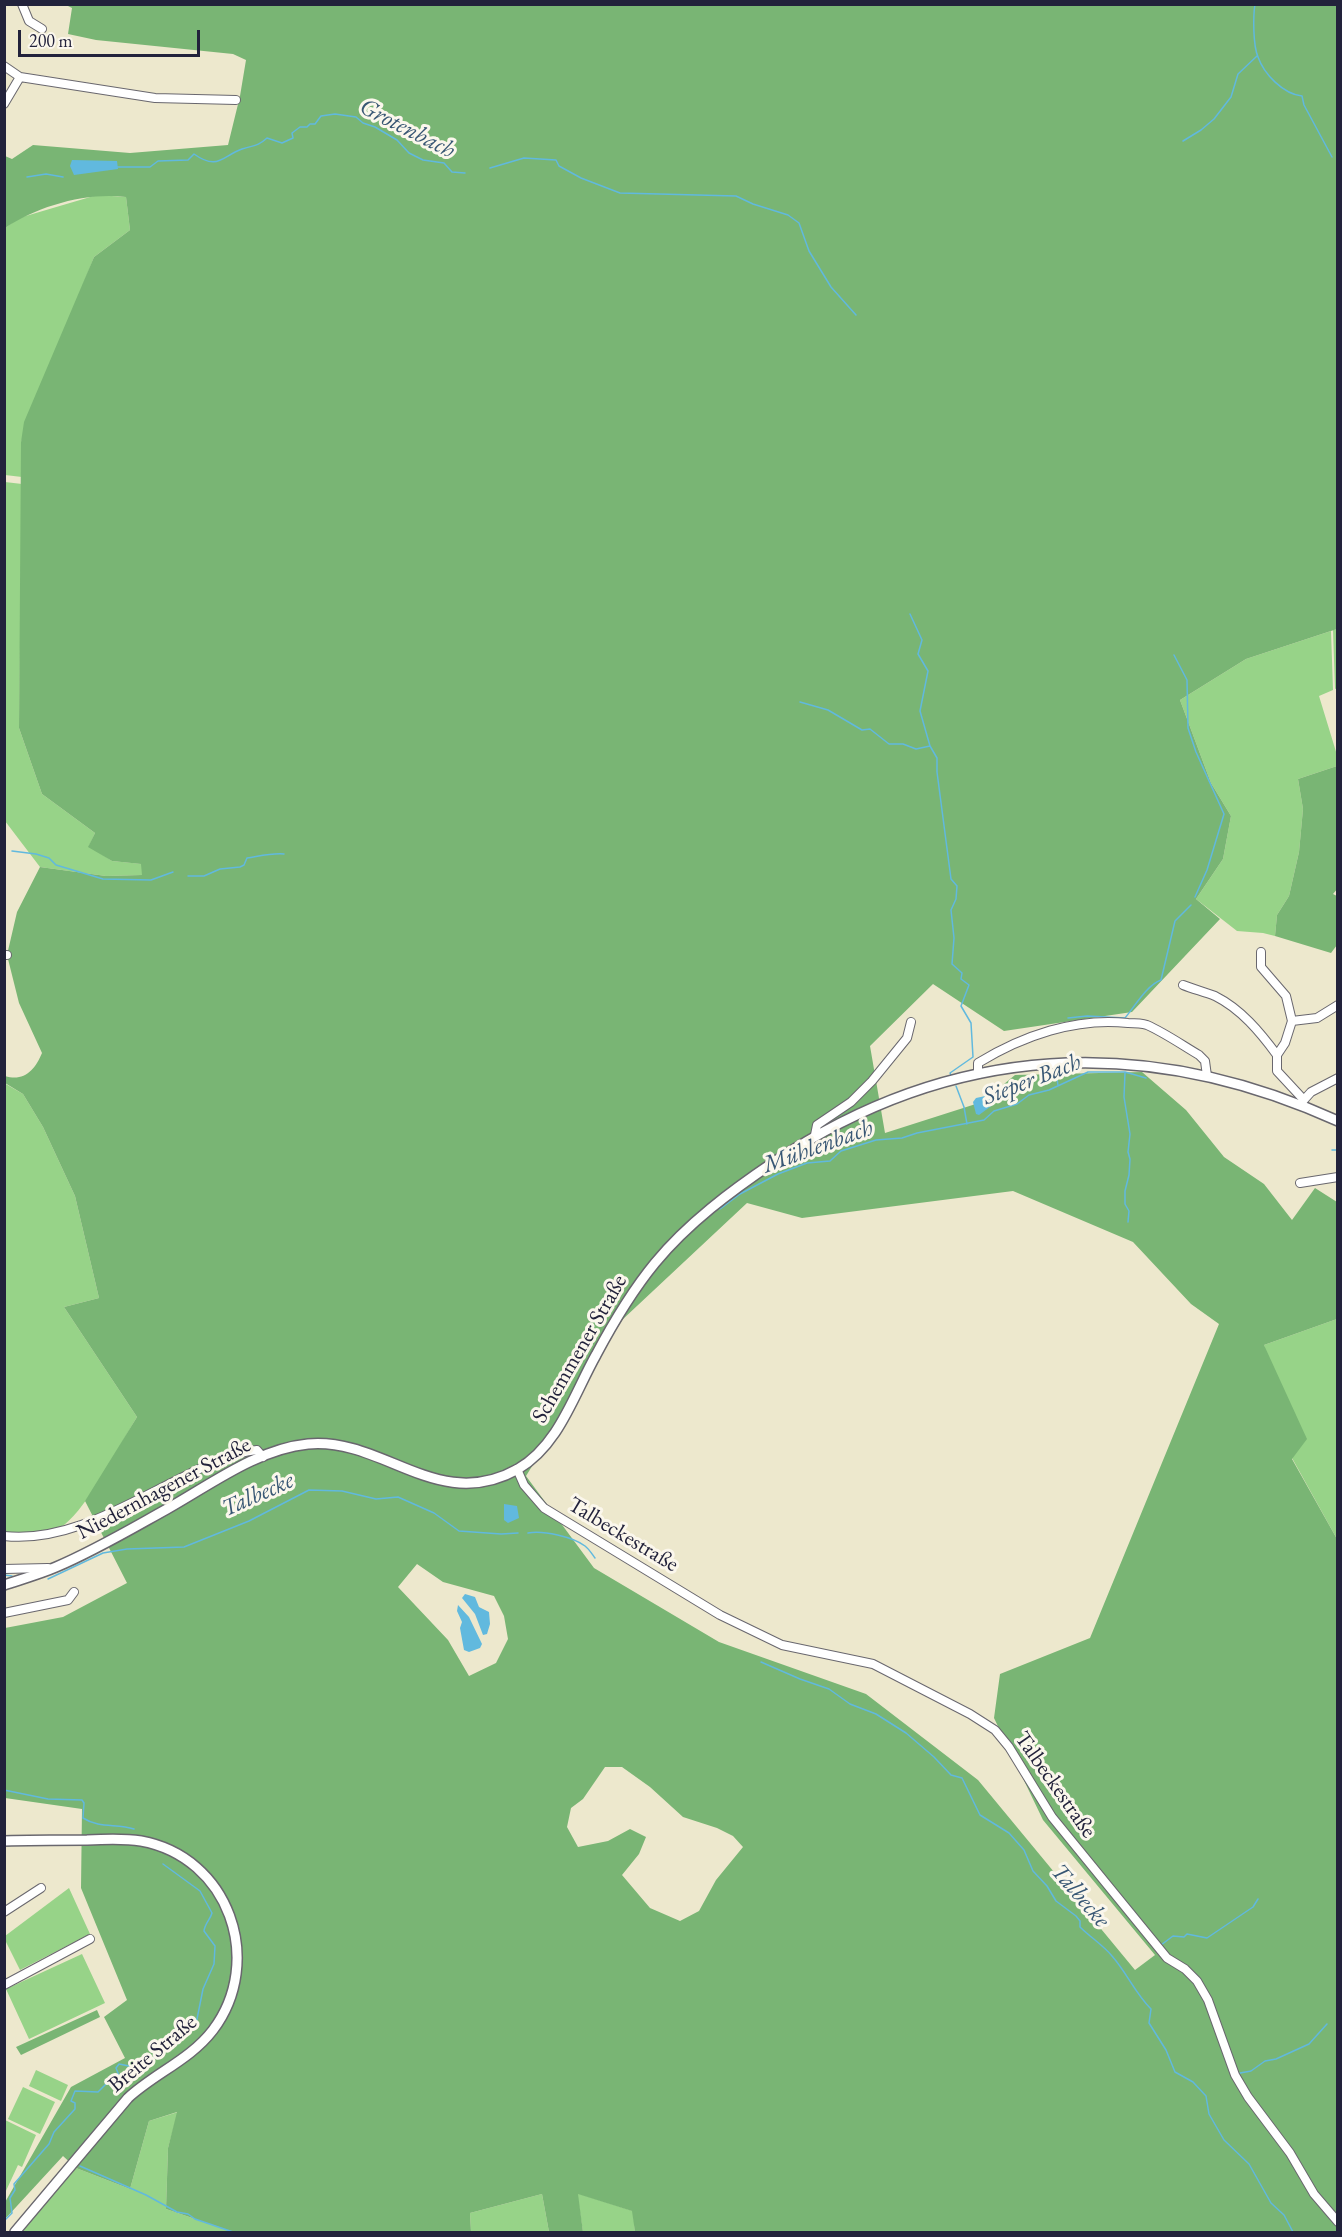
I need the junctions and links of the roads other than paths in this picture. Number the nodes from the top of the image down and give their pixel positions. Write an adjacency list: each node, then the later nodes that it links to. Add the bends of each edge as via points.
1 (22, 4): 2 (street, via 29,21)
2 (42, 28)
3 (4, 66): 4 (street)
4 (20, 76): 5 (street, via 155,98); 6 (street)
5 (236, 100)
6 (4, 104)
7 (1261, 952): 11 (street, via 1261,967 1286,996)
8 (1183, 985): 12 (street, via 1215,996 1237,1010)
9 (1338, 1005): 11 (street, via 1317,1018)
10 (911, 1022): 18 (street, Schemmener Straße, via 907,1038 872,1081 851,1102 817,1125)
11 (1292, 1022): 12 (street)
12 (1277, 1055): 16 (street, via 1277,1071)
13 (978, 1074): 14 (main road, Schemmener Straße, via 1032,1065 1105,1062 1179,1069); 14 (street, via 978,1063 1040,1034 1058,1028 1117,1022 1145,1024 1199,1055 1205,1061); 18 (main road, Schemmener Straße, via 892,1099)
14 (1207, 1076): 16 (main road, Schemmener Straße)
15 (1338, 1078): 16 (street, via 1319,1087)
16 (1302, 1102): 17 (main road, Schemmener Straße)
17 (1338, 1121)
18 (815, 1135): 22 (main road, Schemmener Straße, via 702,1216 656,1262 622,1308 556,1432 533,1458)
19 (1338, 1177): 20 (street)
20 (1300, 1183)
21 (263, 1457): 22 (main road, Niedernhagener Straße, via 308,1444 331,1445 362,1450 433,1479 461,1483 498,1477); 23 (street, via 256,1450 228,1457 82,1525 44,1534); 24 (main road, Niedernhagener Straße)
22 (517, 1469): 34 (street, Talbeckestraße, via 524,1485 544,1508 720,1615 782,1645 873,1664 994,1730 1009,1747 1052,1817 1167,1958 1197,1981 1208,2000 1235,2075 1314,2194)
23 (4, 1536)
24 (56, 1568): 25 (street); 26 (main road, Niedernhagener Straße)
25 (4, 1569)
26 (4, 1585)
27 (74, 1592): 28 (street, via 68,1600)
28 (4, 1613)
29 (4, 1841): 35 (main road, Breite Straße, via 142,1841 176,1854 206,1876 228,1908 237,1941 238,1965 230,1999 207,2037 128,2098)
30 (41, 1888): 31 (street)
31 (4, 1912)
32 (90, 1939): 33 (street)
33 (4, 1985)
34 (1338, 2222)
35 (15, 2232)

